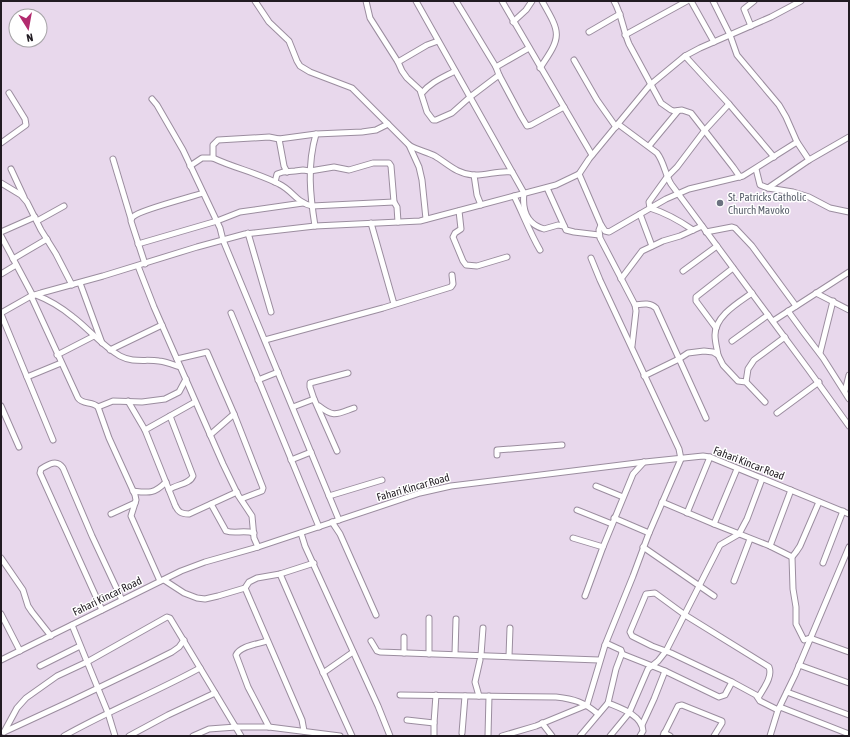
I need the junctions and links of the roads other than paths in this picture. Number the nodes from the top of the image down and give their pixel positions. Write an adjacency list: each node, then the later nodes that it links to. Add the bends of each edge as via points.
1 (254, 1): 38 (street, via 269,22 289,41 300,66 352,88)
2 (366, 1): 25 (street, via 370,18)
3 (416, 1): 20 (street)
4 (456, 1): 26 (street)
5 (502, 1): 15 (street)
6 (532, 1): 15 (street)
7 (542, 1): 27 (street, via 557,31 552,50)
8 (614, 1): 14 (street)
9 (687, 1): 18 (street)
10 (691, 1): 21 (street)
11 (713, 1): 19 (street)
12 (754, 1): 16 (street, via 744,9)
13 (801, 1): 16 (street)
14 (620, 14): 17 (street); 18 (street)
15 (514, 22): 22 (street)
16 (751, 26): 19 (street)
17 (589, 32)
18 (625, 35): 30 (street)
19 (730, 35): 21 (street); 44 (street, via 737,55 779,105)
20 (438, 41): 25 (street); 28 (street)
21 (714, 42): 23 (street)
22 (529, 48): 26 (street); 27 (street)
23 (684, 56): 30 (street); 35 (street)
24 (574, 60): 39 (street)
25 (398, 62): 32 (street, via 407,78)
26 (496, 67): 29 (street)
27 (540, 68): 36 (street)
28 (455, 72): 32 (street, via 433,82); 33 (street)
29 (499, 75): 33 (street); 36 (street, via 527,126)
30 (650, 85): 37 (street, via 661,103 671,110); 39 (street)
31 (9, 93): 45 (street, via 26,125)
32 (422, 93): 33 (street, via 427,112 433,120 452,113)
33 (470, 97): 58 (street)
34 (152, 99): 53 (street)
35 (729, 104): 40 (street); 49 (street)
36 (564, 108): 48 (street)
37 (678, 111): 40 (street, via 691,113); 47 (street)
38 (388, 124): 41 (street, via 369,132); 46 (street)
39 (617, 125): 47 (street); 48 (street)
40 (705, 130): 61 (street); 62 (street)
41 (316, 134): 43 (street); 57 (street)
42 (849, 137): 52 (street)
43 (279, 139): 51 (street, via 269,137 218,140 213,145); 56 (street)
44 (797, 142): 49 (street); 52 (street)
45 (1, 144)
46 (409, 145): 60 (street, via 433,155 460,172); 83 (street, via 422,180)
47 (648, 146): 61 (street, via 661,159)
48 (592, 155): 59 (street)
49 (774, 157): 55 (street)
50 (113, 158): 82 (street)
51 (213, 158): 53 (street, via 202,158); 63 (street)
52 (809, 160): 66 (street)
53 (190, 166): 67 (street)
54 (11, 169): 71 (street)
55 (756, 169): 62 (street); 66 (street, via 760,185)
56 (287, 172): 57 (street); 63 (street, via 279,173)
57 (310, 172): 72 (street, via 334,167 349,170 373,163 389,163); 76 (street)
58 (512, 172): 60 (street, via 499,171); 68 (street)
59 (579, 174): 65 (street); 87 (street)
60 (474, 175): 74 (street)
61 (667, 177): 69 (street); 77 (street, via 650,200)
62 (740, 177): 69 (street, via 694,187)
63 (275, 182): 73 (street)
64 (1, 183): 71 (street)
65 (547, 188): 68 (street); 89 (street)
66 (768, 188): 79 (street, via 793,192 830,208)
67 (203, 193): 82 (street, via 135,214); 84 (street)
68 (524, 193): 70 (street); 89 (street, via 524,210 531,222 544,229)
69 (679, 195): 77 (street); 90 (street)
70 (514, 196): 74 (street); 102 (street)
71 (24, 198): 81 (street)
72 (394, 202): 76 (street); 85 (street)
73 (303, 203): 76 (street); 84 (street, via 240,212)
74 (481, 204): 78 (street)
75 (64, 206): 81 (street)
76 (312, 206): 88 (street)
77 (650, 208): 80 (street); 91 (street, via 664,212)
78 (459, 211): 83 (street); 103 (street, via 461,229 453,237 466,265 477,266)
79 (849, 212)
80 (640, 214): 87 (street, via 609,232); 100 (street)
81 (36, 219): 92 (street); 97 (street)
82 (131, 219): 99 (street)
83 (426, 219): 85 (street)
84 (217, 221): 98 (street); 99 (street)
85 (398, 222): 86 (street)
86 (371, 223): 88 (street); 121 (street)
87 (601, 225): 95 (street)
88 (315, 226): 94 (street)
89 (564, 226): 95 (street, via 569,231)
90 (702, 226): 91 (street); 93 (street)
91 (693, 230): 100 (street)
92 (1, 232)
93 (706, 232): 101 (street); 123 (street, via 735,228 752,246)
94 (248, 233): 98 (street); 126 (street)
95 (599, 234): 114 (street)
96 (1, 236): 105 (street)
97 (46, 239): 105 (street); 116 (street)
98 (223, 240): 106 (street); 135 (street)
99 (138, 244): 106 (street)
100 (652, 246): 114 (street, via 640,253)
101 (717, 246): 109 (street); 110 (street)
102 (540, 250)
103 (507, 257)
104 (591, 258): 138 (street)
105 (13, 259): 107 (street)
106 (145, 264): 108 (street)
107 (16, 265): 112 (street); 119 (street)
108 (138, 266): 115 (street); 131 (street)
109 (733, 268): 117 (street); 132 (street, via 696,297 696,301)
110 (683, 270)
111 (849, 272): 118 (street)
112 (1, 274)
113 (452, 275): 121 (street, via 451,287)
114 (620, 279): 122 (street)
115 (80, 283): 116 (street); 137 (street)
116 (72, 285): 119 (street)
117 (752, 293): 129 (street); 132 (street, via 726,313)
118 (816, 293): 120 (street); 123 (street)
119 (33, 296): 127 (street); 133 (street, via 51,301); 141 (street)
120 (833, 301): 124 (street); 140 (street)
121 (394, 304): 135 (street)
122 (635, 305): 138 (street); 143 (street, via 646,304 656,308)
123 (796, 306): 125 (street)
124 (849, 310)
125 (788, 311): 130 (street); 140 (street)
126 (271, 312)
127 (1, 313): 151 (street)
128 (231, 313): 153 (street)
129 (768, 315): 130 (street); 136 (street)
130 (773, 321): 134 (street)
131 (162, 324): 139 (street); 144 (street)
132 (716, 328): 142 (street)
133 (94, 336): 137 (street); 141 (street)
134 (785, 337): 154 (street, via 754,360 748,369); 155 (street)
135 (265, 340): 147 (street)
136 (732, 341)
137 (102, 344): 139 (street)
138 (632, 347): 150 (street)
139 (110, 350): 146 (street, via 128,359 160,361)
140 (820, 353): 156 (street)
141 (57, 355): 145 (street)
142 (718, 355): 143 (street, via 713,352 695,351); 154 (street, via 723,365 738,381)
143 (679, 359): 150 (street); 170 (street)
144 (177, 360): 146 (street); 167 (street, via 207,352)
145 (61, 363): 151 (street); 164 (street, via 80,401)
146 (180, 367): 152 (street)
147 (278, 372): 153 (street); 165 (street)
148 (348, 372): 157 (street, via 310,383)
149 (849, 375): 156 (street)
150 (644, 376): 181 (street, via 680,449)
151 (27, 377): 174 (street)
152 (186, 379): 159 (street, via 179,392 165,399); 160 (street)
153 (258, 380): 182 (street)
154 (746, 382): 161 (street)
155 (818, 382): 168 (street); 171 (street)
156 (844, 391): 158 (street)
157 (314, 399): 163 (street); 165 (street)
158 (849, 399)
159 (128, 401): 164 (street, via 113,401); 172 (street)
160 (195, 402): 169 (street); 173 (street)
161 (766, 402)
162 (1, 406): 176 (street)
163 (318, 406): 166 (street, via 332,414); 177 (street)
164 (98, 407): 191 (street)
165 (293, 407): 178 (street)
166 (354, 408)
167 (234, 414): 173 (street); 195 (street, via 263,488 262,491)
168 (777, 414)
169 (170, 416): 172 (street); 189 (street, via 193,476 189,481)
170 (706, 418)
171 (849, 426)
172 (144, 430): 187 (street)
173 (210, 435): 192 (street)
174 (53, 440)
175 (562, 445): 179 (street, via 497,450)
176 (19, 446)
177 (336, 451)
178 (311, 452): 182 (street); 193 (street)
179 (497, 455)
180 (710, 457): 181 (street, Fahari Kincar Road); 184 (street, Fahari Kincar Road); 202 (street)
181 (681, 458): 183 (street, Fahari Kincar Road); 196 (street)
182 (291, 460): 209 (street)
183 (645, 462): 194 (street, via 633,474); 205 (street, Fahari Kincar Road, via 451,486)
184 (737, 468): 185 (street, Fahari Kincar Road); 208 (street)
185 (762, 479): 190 (street, Fahari Kincar Road); 213 (street)
186 (382, 480): 193 (street)
187 (166, 482): 189 (street); 191 (street, via 152,492)
188 (596, 486): 194 (street)
189 (169, 490): 199 (street, via 177,510 183,514 189,514)
190 (791, 490): 197 (street, Fahari Kincar Road); 216 (street)
191 (133, 491): 198 (street)
192 (237, 492): 195 (street); 199 (street)
193 (329, 496): 205 (street)
194 (623, 497): 206 (street)
195 (241, 499): 212 (street, via 252,516)
196 (662, 502): 202 (street); 210 (street)
197 (820, 502): 201 (street, Fahari Kincar Road); 221 (street, via 800,546)
198 (135, 503): 203 (street); 226 (street, via 131,516)
199 (211, 504): 212 (street, via 226,531 247,531)
200 (577, 510): 206 (street)
201 (843, 511): 204 (street, Fahari Kincar Road); 223 (street)
202 (687, 513): 208 (street)
203 (111, 514)
204 (849, 514)
205 (339, 520): 207 (street, Fahari Kincar Road)
206 (613, 521): 210 (street); 218 (street)
207 (332, 522): 209 (street, Fahari Kincar Road); 235 (street, via 340,534)
208 (714, 524): 213 (street)
209 (319, 527): 211 (street, Fahari Kincar Road)
210 (649, 532): 219 (street)
211 (301, 533): 217 (street, Fahari Kincar Road); 224 (street)
212 (254, 534): 217 (street)
213 (739, 534): 215 (street); 228 (street, via 720,545)
214 (573, 538): 218 (street)
215 (750, 539): 216 (street); 227 (street)
216 (770, 546): 221 (street)
217 (258, 547): 226 (street, Fahari Kincar Road, via 205,562)
218 (602, 547): 230 (street)
219 (643, 547): 228 (street); 248 (street)
220 (849, 547): 244 (street)
221 (792, 557): 244 (street, via 796,624 804,640)
222 (1, 558): 242 (street, via 23,590 28,606)
223 (823, 563)
224 (314, 564): 225 (street); 252 (street)
225 (280, 574): 229 (street, via 257,578 249,582); 268 (street)
226 (162, 580): 229 (street, via 184,593 205,599); 232 (street, Fahari Kincar Road)
227 (734, 581)
228 (700, 585): 231 (street); 236 (street)
229 (245, 588): 246 (street)
230 (585, 596)
231 (714, 596)
232 (122, 600): 233 (street, Fahari Kincar Road); 233 (street, via 63,468 60,463 49,464 41,469 40,473)
233 (102, 610): 239 (street, Fahari Kincar Road)
234 (1, 614): 250 (street)
235 (376, 615)
236 (685, 615): 251 (street); 251 (street, via 655,593 646,594 630,632 632,636); 279 (street, via 769,667 769,678)
237 (429, 618): 255 (street)
238 (456, 619): 256 (street)
239 (72, 625): 242 (street, Fahari Kincar Road); 249 (street)
240 (483, 628): 259 (street)
241 (510, 628): 258 (street)
242 (51, 636): 250 (street, Fahari Kincar Road)
243 (404, 637): 254 (street)
244 (810, 638): 253 (street); 263 (street)
245 (184, 640): 262 (street, via 170,618 167,618); 266 (street); 271 (street, via 172,652)
246 (267, 641): 292 (street, via 241,650 236,656 248,687); 293 (street, via 302,720)
247 (371, 641): 254 (street, via 376,651)
248 (605, 644): 257 (street, via 621,650); 261 (street)
249 (80, 646): 262 (street); 264 (street)
250 (20, 651): 260 (street, Fahari Kincar Road)
251 (666, 651): 265 (street); 269 (street)
252 (353, 652): 268 (street); 305 (street)
253 (849, 652)
254 (404, 653): 255 (street)
255 (429, 654): 256 (street)
256 (455, 654): 259 (street)
257 (622, 654): 265 (street); 280 (street)
258 (509, 656): 259 (street); 261 (street)
259 (480, 658): 277 (street, via 475,682)
260 (1, 660)
261 (599, 660): 281 (street)
262 (87, 662): 271 (street); 294 (street, via 57,676 26,698)
263 (799, 665): 270 (street); 272 (street)
264 (40, 666)
265 (651, 666): 267 (street); 284 (street)
266 (200, 668): 273 (street); 283 (street)
267 (665, 672): 269 (street, via 719,697 725,695); 290 (street)
268 (323, 673): 304 (street)
269 (732, 682): 279 (street)
270 (849, 683)
271 (97, 688): 283 (street); 294 (street)
272 (786, 692): 282 (street); 286 (street)
273 (215, 694): 291 (street); 300 (street)
274 (400, 695): 275 (street)
275 (436, 695): 276 (street); 288 (street)
276 (465, 696): 277 (street); 295 (street)
277 (479, 696): 278 (street)
278 (488, 696): 281 (street, via 570,698); 307 (street)
279 (758, 698): 282 (street)
280 (608, 703): 284 (street); 285 (street)
281 (587, 705): 285 (street); 289 (street)
282 (779, 708): 297 (street); 315 (street)
283 (108, 713): 298 (street); 299 (street)
284 (629, 713): 290 (street); 311 (street)
285 (598, 714): 310 (street)
286 (849, 715)
287 (407, 720): 288 (street)
288 (434, 723): 306 (street)
289 (542, 723): 308 (street); 309 (street)
290 (642, 725): 312 (street, via 643,731)
291 (236, 727): 292 (street); 301 (street, via 209,729); 302 (street)
292 (269, 728): 293 (street)
293 (304, 731): 303 (street)
294 (2, 732)
295 (462, 733)
296 (664, 734): 313 (street); 314 (street, via 678,706 682,705 722,721)
297 (849, 734)
298 (64, 736)
299 (115, 736)
300 (129, 736)
301 (193, 736)
302 (241, 736)
303 (340, 736)
304 (352, 736)
305 (390, 736)
306 (434, 736)
307 (488, 736)
308 (502, 736)
309 (552, 736)
310 (580, 736)
311 (610, 736)
312 (640, 736)
313 (670, 736)
314 (714, 736)
315 (770, 736)

